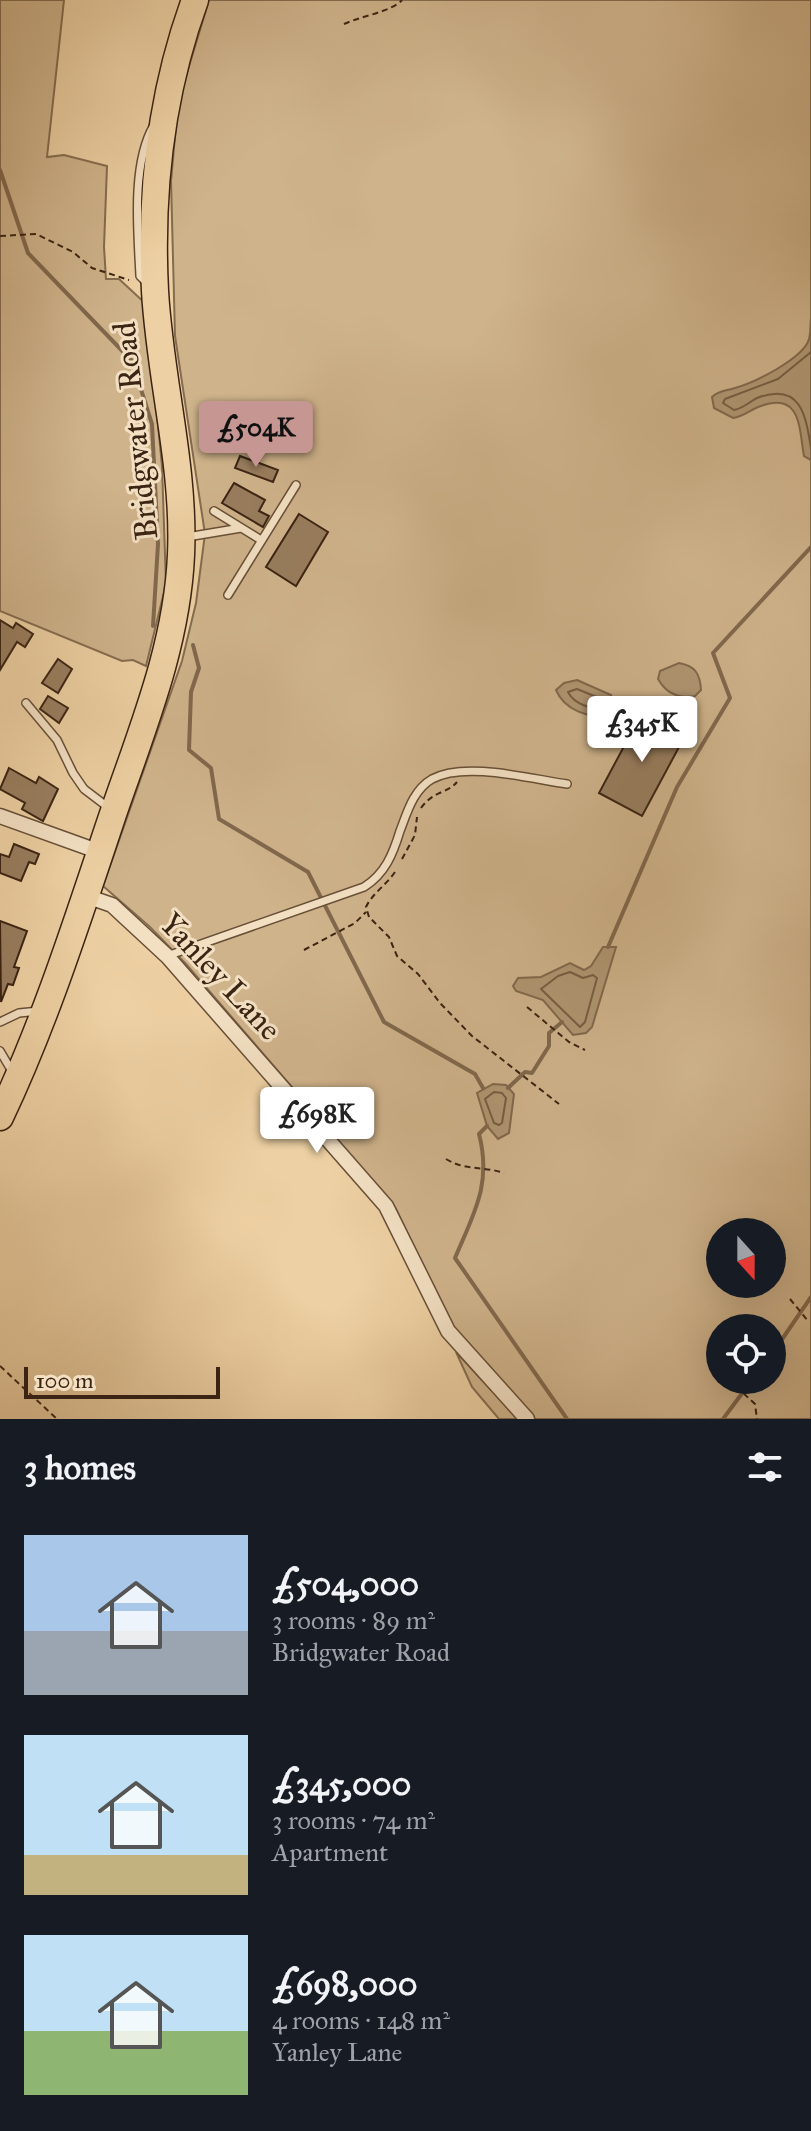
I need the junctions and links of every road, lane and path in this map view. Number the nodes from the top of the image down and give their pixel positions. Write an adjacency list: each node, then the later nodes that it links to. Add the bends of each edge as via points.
1 (195, 0): 5 (highway, Bridgwater Road, via 165,106 155,208)
2 (402, 0): 3 (path)
3 (344, 24)
4 (0, 236): 5 (path, via 36,234 92,268)
5 (155, 293): 9 (highway, Bridgwater Road, via 180,484)
6 (296, 485): 10 (lane)
7 (214, 511): 8 (lane)
8 (241, 528): 9 (lane); 10 (lane)
9 (181, 538): 15 (highway, Bridgwater Road, via 169,651)
10 (261, 540): 11 (lane)
11 (228, 595)
12 (26, 703): 15 (lane, via 57,740 84,789)
13 (458, 780): 18 (path, via 424,804)
14 (567, 784): 23 (lane, via 464,770 431,780 408,808 377,879)
15 (114, 812): 17 (highway, Bridgwater Road)
16 (0, 816): 17 (street)
17 (100, 852): 20 (highway, Bridgwater Road)
18 (401, 860)
19 (394, 873): 21 (path, via 370,899)
20 (86, 896): 23 (street, Yanley Lane, via 112,905); 25 (highway, Bridgwater Road)
21 (367, 912): 22 (path); 30 (path, via 389,937 397,956 472,1036)
22 (304, 950)
23 (167, 956): 39 (street, Yanley Lane, via 386,1206 448,1331)
24 (527, 1007): 27 (path)
25 (45, 1011): 26 (lane, via 19,1013); 29 (highway, Bridgwater Road)
26 (0, 1022)
27 (585, 1050)
28 (0, 1051): 29 (lane)
29 (17, 1079): 31 (highway, Bridgwater Road)
30 (559, 1104)
31 (0, 1117)
32 (446, 1159): 33 (path, via 464,1168)
33 (504, 1173)
34 (790, 1299): 35 (path)
35 (808, 1321)
36 (0, 1366): 38 (path)
37 (745, 1394): 40 (path, via 755,1404)
38 (57, 1419)
39 (527, 1419)
40 (757, 1419)

